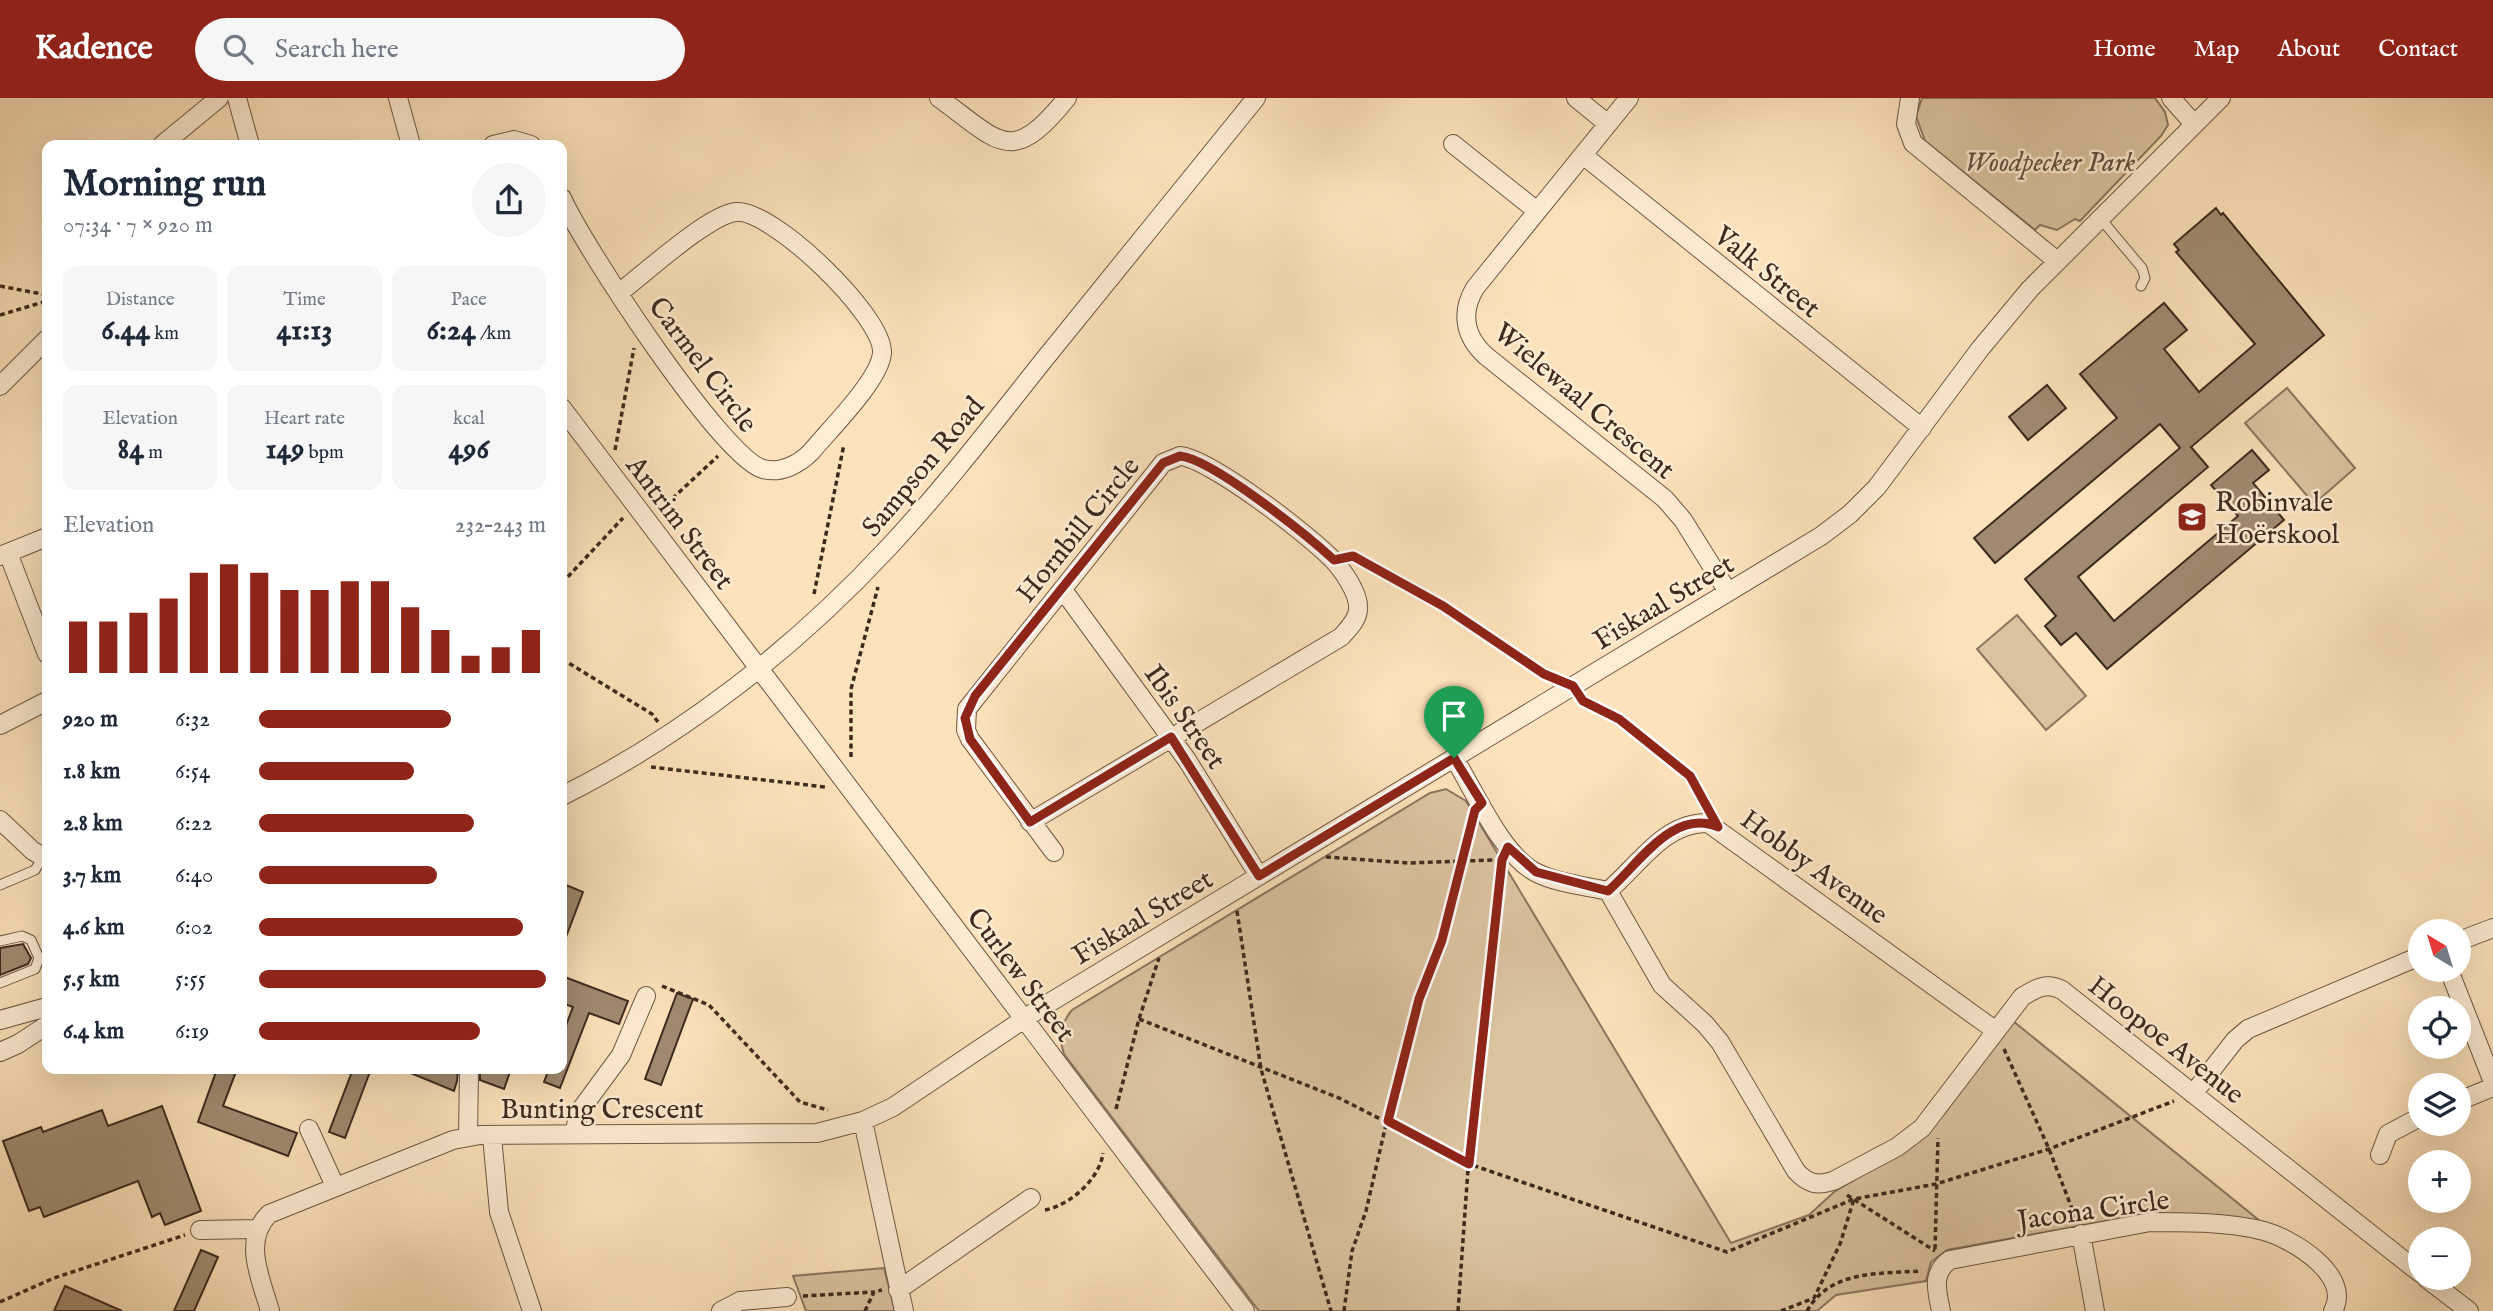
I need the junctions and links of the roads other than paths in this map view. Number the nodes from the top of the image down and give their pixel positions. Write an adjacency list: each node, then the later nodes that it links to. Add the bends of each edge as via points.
1 (219, 98): 14 (street)
2 (237, 98): 15 (street)
3 (398, 98): 16 (street)
4 (939, 98): 5 (street, via 988,133 1009,141 1032,136)
5 (1067, 98)
6 (1256, 98): 34 (street, Sampson Road, via 920,512 862,576)
7 (1576, 98): 12 (street)
8 (1629, 98): 12 (street, Wielewaal Crescent)
9 (1910, 98): 22 (street, via 1906,124 1913,143)
10 (2171, 98): 13 (street)
11 (2221, 98): 13 (street, Fiskaal Street)
12 (1608, 124): 18 (street, Wielewaal Crescent)
13 (2194, 124): 21 (street, Fiskaal Street)
14 (168, 140)
15 (249, 140)
16 (410, 140)
17 (1453, 144): 20 (street)
18 (1583, 155): 20 (street, Wielewaal Crescent); 28 (street, Valk Street)
19 (567, 206): 24 (street, Carmel Circle)
20 (1537, 211): 32 (street, Wielewaal Crescent, via 1470,297 1465,318 1471,339 1665,499)
21 (2100, 218): 22 (street, Fiskaal Street); 23 (lane, via 2142,268 2145,278)
22 (2057, 261): 28 (street, Fiskaal Street, via 2005,318)
23 (2141, 286)
24 (619, 293): 24 (street, Carmel Circle, via 708,224 727,214 748,212 834,276 871,320 881,340 879,365 805,457 785,468 764,469 730,444)
25 (42, 345): 26 (street)
26 (0, 386)
27 (567, 415): 34 (street, Antrim Street)
28 (1922, 428): 32 (street, Fiskaal Street, via 1850,514)
29 (42, 539): 30 (street)
30 (4, 555): 33 (street)
31 (1063, 590): 37 (street, Ibis Street); 37 (street, Hornbill Circle, via 1163,463 1180,456 1201,461 1334,560 1359,608 1350,628); 41 (street, Hornbill Circle, via 975,696 965,718 970,739)
32 (1728, 592): 38 (street, Fiskaal Street)
33 (42, 642)
34 (758, 668): 39 (street, Sampson Road, via 668,735); 56 (street, Curlew Street)
35 (42, 704): 36 (street)
36 (0, 726)
37 (1171, 737): 41 (street, Hornbill Circle); 45 (street, Ibis Street)
38 (1454, 758): 45 (street, Fiskaal Street); 47 (street, via 1508,847 1525,866 1547,877)
39 (567, 793)
40 (0, 820): 43 (street)
41 (1030, 822): 42 (street, Hornbill Circle)
42 (1054, 852)
43 (42, 855)
44 (42, 862): 46 (lane, via 35,870)
45 (1259, 876): 56 (street, Fiskaal Street)
46 (0, 885)
47 (1608, 891): 59 (street, Hobby Avenue, via 1678,828 1696,822 1718,827); 59 (street, Hoopoe Avenue, via 1662,985 1713,1032 1796,1171 1815,1184 1833,1181 1903,1142 1936,1112)
48 (2493, 928): 49 (street)
49 (2471, 936)
50 (0, 941): 53 (lane, via 22,936 31,940 39,958 35,969)
51 (2408, 961): 63 (street, via 2248,1029)
52 (2454, 982): 62 (street)
53 (0, 983)
54 (646, 996): 68 (street, via 621,1055 579,1112)
55 (42, 1008): 57 (street)
56 (1023, 1019): 65 (street, Bunting Crescent, via 893,1107); 85 (street, Curlew Street)
57 (0, 1020)
58 (42, 1028): 60 (street)
59 (1996, 1031): 63 (street, Hoopoe Avenue, via 2022,997 2042,987 2056,987)
60 (0, 1052)
61 (469, 1074): 69 (street)
62 (2493, 1084): 64 (street)
63 (2193, 1094): 77 (street, Hoopoe Avenue)
64 (2471, 1095)
65 (863, 1121): 68 (street, Bunting Crescent, via 817,1133); 78 (street)
66 (2408, 1123): 71 (street, via 2388,1134)
67 (309, 1129): 72 (street)
68 (574, 1135): 70 (street, Bunting Crescent)
69 (468, 1136): 70 (street, Bunting Crescent); 72 (street, Bunting Crescent)
70 (492, 1136): 82 (street, via 499,1212)
71 (2380, 1156)
72 (335, 1186): 74 (street, Bunting Crescent, via 276,1208)
73 (1031, 1198): 78 (street)
74 (257, 1229): 75 (street); 81 (street, via 255,1254)
75 (200, 1230)
76 (2081, 1234): 86 (street, Jacona Circle, via 1943,1255 1936,1285); 87 (street); 88 (street, Jacona Circle, via 2150,1222 2265,1231 2330,1273 2339,1297)
77 (2408, 1264)
78 (898, 1290): 84 (street)
79 (2442, 1290): 89 (street)
80 (787, 1297): 83 (street, via 740,1301)
81 (270, 1311)
82 (531, 1311)
83 (721, 1311)
84 (904, 1311)
85 (1245, 1311)
86 (1941, 1311)
87 (2095, 1311)
88 (2333, 1311)
89 (2469, 1311)

